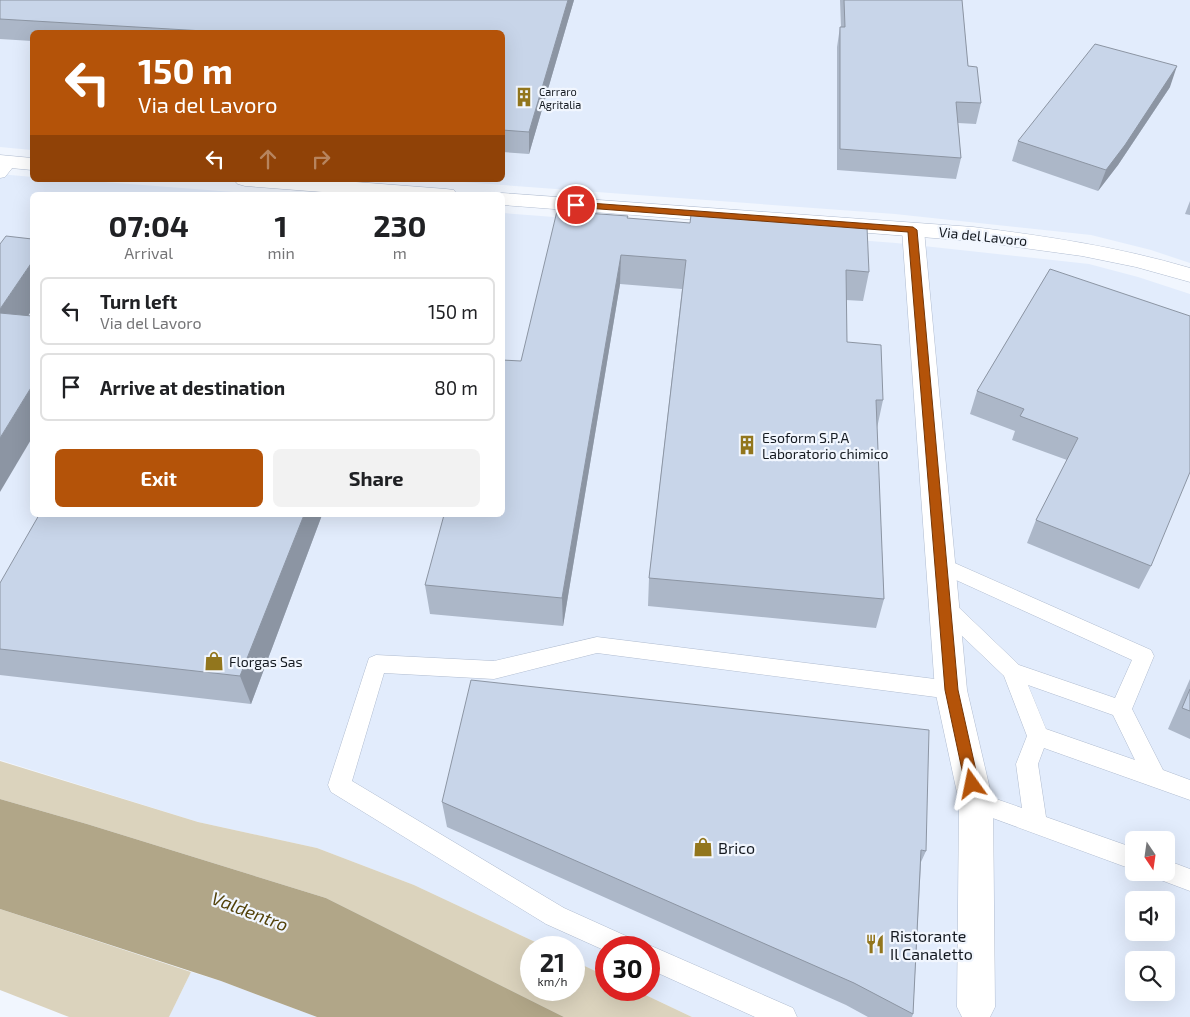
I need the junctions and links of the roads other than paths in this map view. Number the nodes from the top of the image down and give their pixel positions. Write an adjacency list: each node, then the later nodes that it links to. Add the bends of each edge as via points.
1 (30, 164): 2 (main road)
2 (3, 166)
3 (272, 182): 4 (main road)
4 (406, 192)
5 (505, 199): 6 (main road, Via del Lavoro)
6 (913, 230): 7 (main road, Via del Lavoro, via 1040,242); 8 (main road)
7 (1190, 275)
8 (941, 565): 9 (main road); 12 (lane, via 1144,656)
9 (944, 606): 10 (lane); 11 (main road)
10 (1012, 671): 12 (lane); 13 (lane)
11 (951, 690): 16 (main road); 21 (lane, via 598,645 494,670 376,664 339,785 554,916)
12 (1121, 709): 14 (lane)
13 (1038, 736): 14 (lane); 17 (lane, via 1027,764)
14 (1155, 777): 15 (lane)
15 (1190, 790)
16 (976, 802): 17 (lane); 23 (main road)
17 (1035, 823): 18 (lane)
18 (1125, 856)
19 (1175, 874): 20 (lane)
20 (1190, 880)
21 (599, 936)
22 (660, 962): 24 (lane)
23 (975, 1012)
24 (784, 1017)

